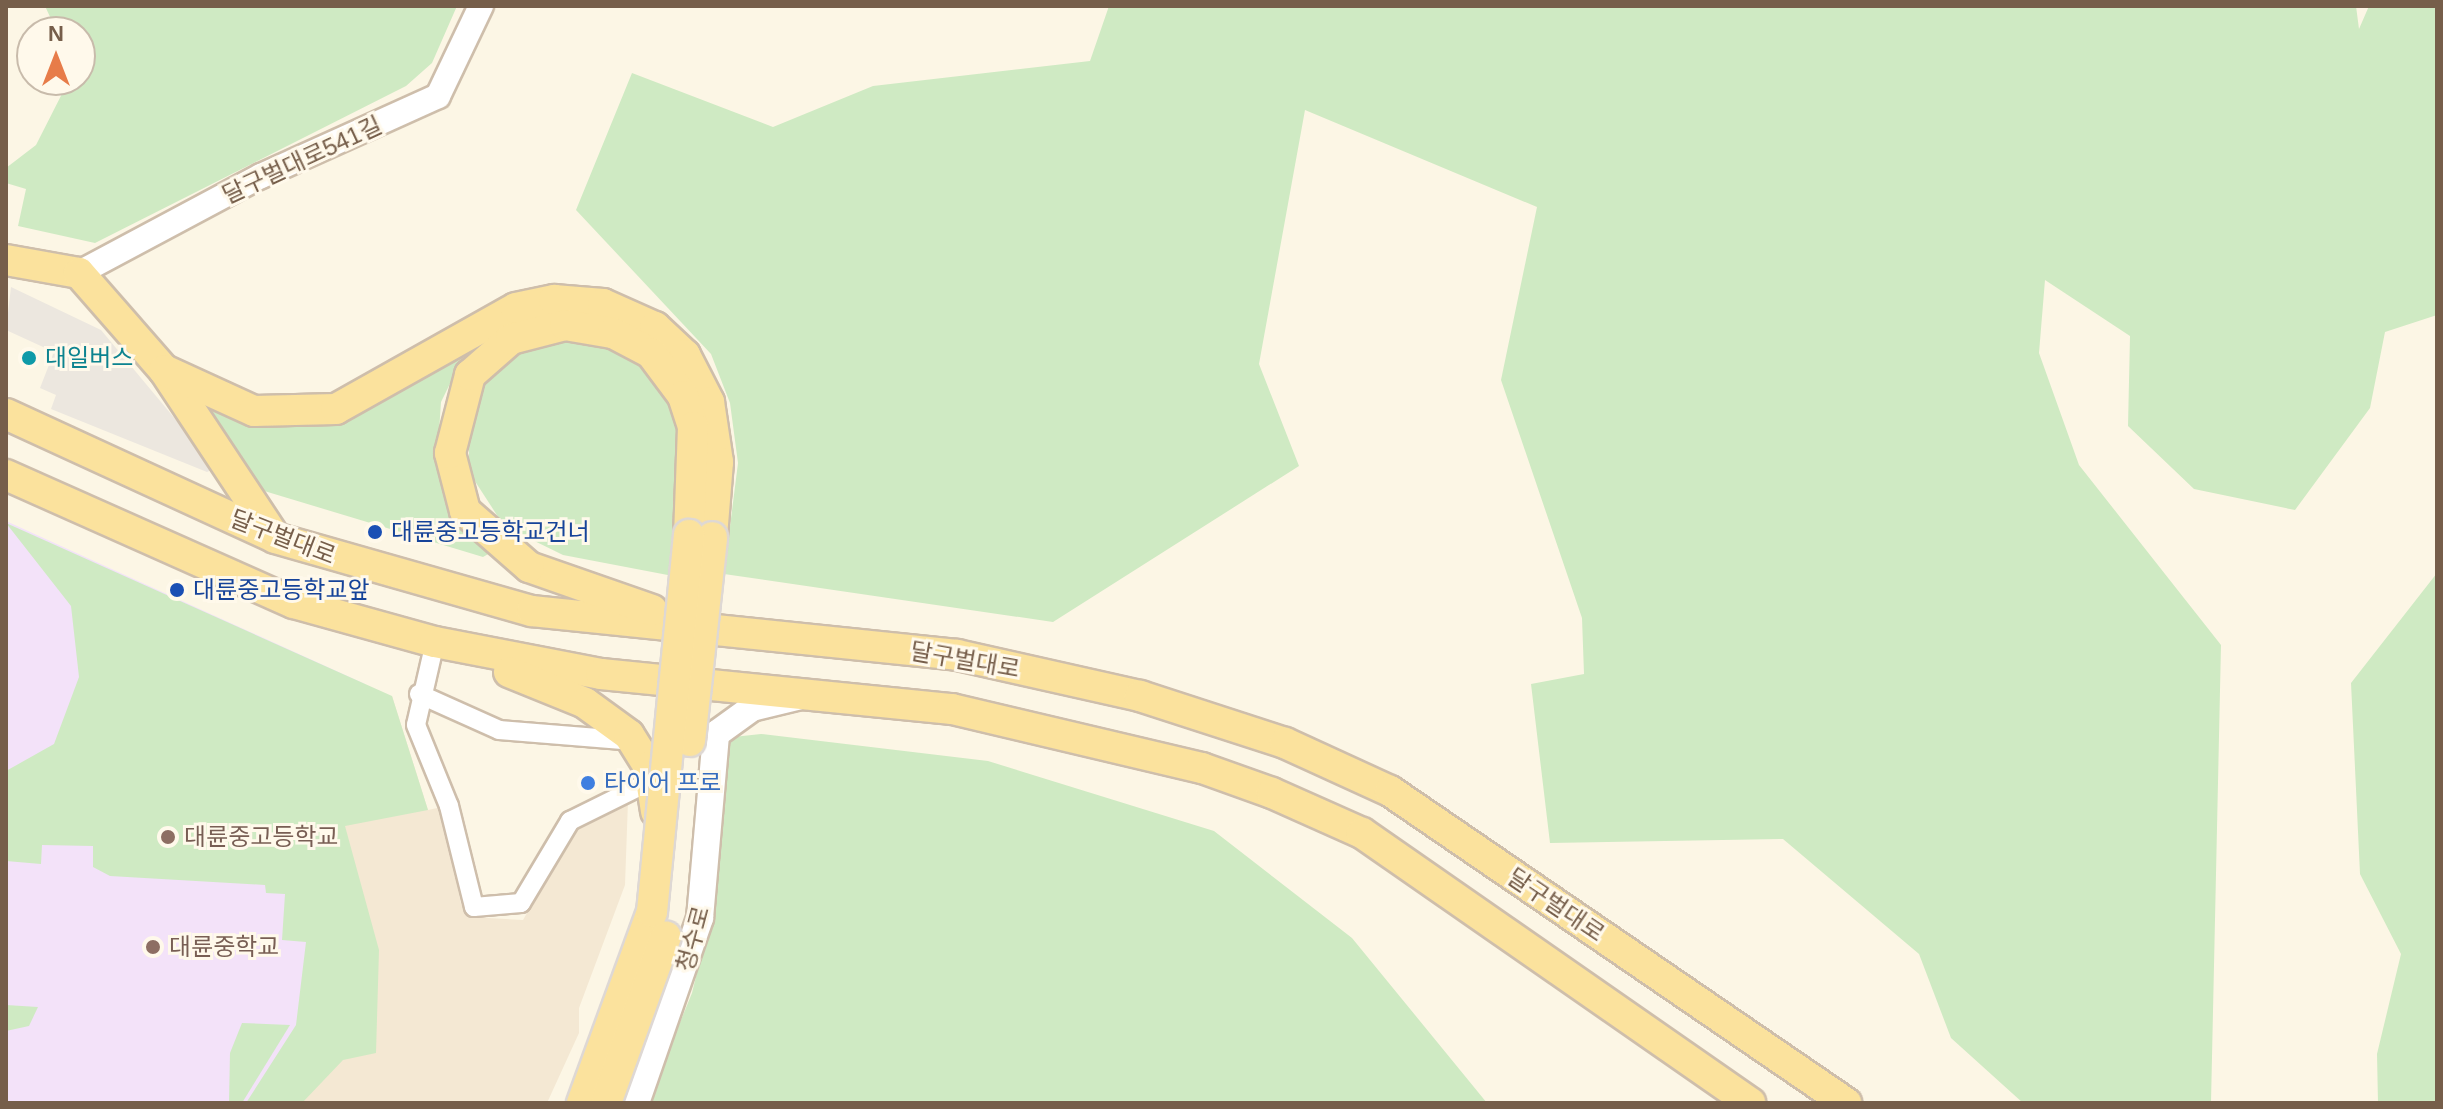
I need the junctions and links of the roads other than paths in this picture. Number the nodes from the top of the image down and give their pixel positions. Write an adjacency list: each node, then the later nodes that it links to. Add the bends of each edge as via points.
1 (481, 6): 3 (street, 달구벌대로541길, via 438,96 261,176)
2 (6, 260): 3 (main road)
3 (79, 273): 4 (main road)
4 (164, 370): 7 (main road, via 254,411 336,409 516,308 554,300 603,304 655,327 685,355 709,402 718,462); 8 (main road)
5 (6, 414): 8 (main road, 달구벌대로)
6 (6, 475): 10 (main road, 달구벌대로, via 294,603)
7 (701, 536): 9 (main road, via 693,427 683,396 651,353 613,333 565,325 511,339 470,375 450,453 454,485 484,534 529,567 653,611); 17 (main road, bridge, via 652,912); 18 (main road, bridge, via 672,917)
8 (275, 538): 9 (main road, 달구벌대로, via 532,611)
9 (745, 629): 21 (main road, 달구벌대로, via 957,655 1140,696 1285,743 1390,791)
10 (446, 644): 11 (main road, 달구벌대로, via 601,674); 12 (street); 13 (main road, via 585,703)
11 (808, 693): 19 (main road, 청수로, via 729,720 716,734 700,918); 20 (main road, 달구벌대로, via 952,709 1189,764 1272,793 1362,833)
12 (419, 694): 13 (street, via 499,730); 14 (street, via 416,725 449,806 474,907 521,903 570,821)
13 (635, 741): 14 (main road)
14 (653, 780): 15 (main road)
15 (656, 827): 16 (main road, via 649,896 623,980)
16 (567, 1103)
17 (582, 1103)
18 (606, 1103)
19 (636, 1103)
20 (1750, 1103)
21 (1846, 1103)

